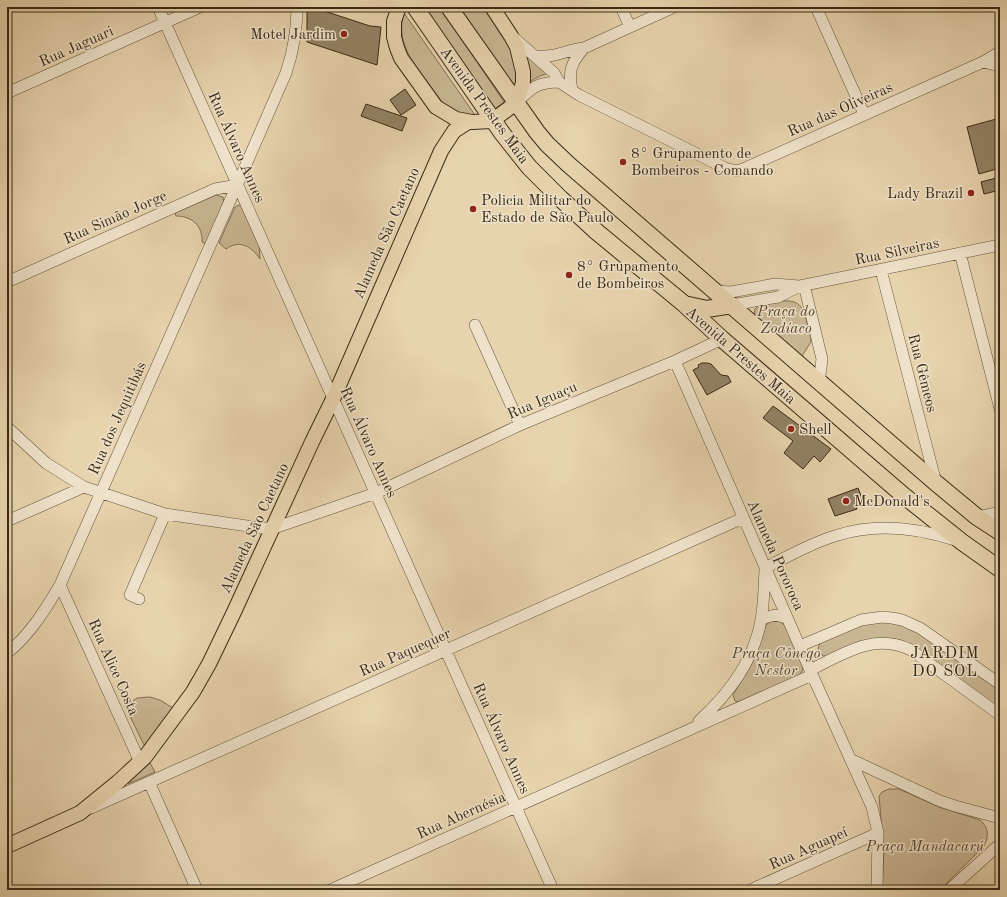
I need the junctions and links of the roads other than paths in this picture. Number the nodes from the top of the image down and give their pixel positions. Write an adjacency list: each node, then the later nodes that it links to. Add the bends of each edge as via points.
1 (158, 7): 11 (street, Rua Álvaro Annes)
2 (200, 7): 11 (street, Rua Jaguari)
3 (297, 7): 28 (street, Rua dos Jequitibás, via 291,60)
4 (399, 7): 23 (main road, via 394,21 397,48)
5 (415, 7): 25 (highway, Avenida Prestes Maia)
6 (449, 7): 22 (highway, Avenida Prestes Maia)
7 (492, 7): 13 (main road)
8 (621, 7): 12 (street)
9 (674, 7): 12 (street)
10 (816, 7): 24 (street)
11 (166, 23): 21 (street, Rua Jaguari); 28 (street, Rua Álvaro Annes)
12 (630, 27): 14 (street)
13 (511, 36): 16 (street, Rua das Oliveiras); 22 (main road, via 517,47 523,72 523,83)
14 (584, 48): 16 (street, via 550,57); 20 (street, via 572,63)
15 (1000, 52): 17 (street, Rua das Oliveiras)
16 (535, 56): 19 (street, Rua das Oliveiras, via 554,73)
17 (983, 62): 18 (street); 24 (street, Rua das Oliveiras)
18 (1000, 66)
19 (559, 82): 20 (street, Rua das Oliveiras); 22 (street, via 537,85)
20 (572, 90): 24 (street, Rua das Oliveiras, via 731,170 743,169)
21 (7, 93)
22 (516, 103): 25 (main road); 34 (highway, Avenida Prestes Maia, via 547,144 568,164)
23 (436, 107): 26 (main road, via 449,116); 27 (main road, Alameda São Caetano, via 443,125)
24 (864, 114)
25 (492, 121): 26 (main road); 35 (highway, Avenida Prestes Maia, via 529,167 561,199)
26 (468, 122): 27 (main road, Alameda São Caetano, via 454,131)
27 (441, 151): 41 (main road, Alameda São Caetano)
28 (238, 185): 32 (street, Rua Simão Jorge, via 215,189); 41 (street, Rua Álvaro Annes); 47 (street, Rua dos Jequitibás)
29 (1000, 245): 30 (street, Rua Silveiras)
30 (960, 253): 31 (street, Rua Silveiras); 42 (street)
31 (881, 270): 33 (street, Rua Silveiras); 45 (street, Rua Gêmeos)
32 (7, 282)
33 (802, 286): 34 (street, Rua Silveiras, via 775,284 731,292); 36 (street, Rua Silveiras, via 778,297); 40 (street, via 822,359)
34 (715, 291): 36 (highway, Avenida Prestes Maia)
35 (683, 303): 36 (highway, via 707,309); 38 (highway, Avenida Prestes Maia)
36 (732, 305): 40 (highway, Avenida Prestes Maia)
37 (475, 325): 43 (street)
38 (722, 339): 39 (street, Rua Iguaçu); 56 (highway, Avenida Prestes Maia, via 903,495)
39 (675, 361): 43 (street, Rua Iguaçu); 52 (street, Alameda Pororoca)
40 (819, 383): 45 (highway, Avenida Prestes Maia)
41 (333, 399): 48 (street, Rua Álvaro Annes); 54 (main road, Alameda São Caetano)
42 (1000, 409)
43 (520, 425): 48 (street, Rua Iguaçu)
44 (7, 427): 46 (street, via 46,463)
45 (936, 483): 51 (highway, Avenida Prestes Maia)
46 (84, 487): 47 (street); 53 (street)
47 (100, 493): 50 (street); 59 (street, Rua dos Jequitibás)
48 (376, 493): 54 (street, Rua Iguaçu); 64 (street, Rua Álvaro Annes)
49 (1000, 512): 51 (street)
50 (165, 514): 54 (street); 60 (street, via 130,595)
51 (977, 517): 55 (highway, Avenida Prestes Maia)
52 (743, 518): 57 (street, Alameda Pororoca); 64 (street, Rua Paquequer)
53 (7, 522)
54 (274, 528): 71 (main road, Alameda São Caetano, via 203,675 177,715)
55 (1000, 532)
56 (962, 542): 57 (street, via 905,529 858,530 824,540); 58 (highway, Avenida Prestes Maia)
57 (765, 568): 61 (street, Alameda Pororoca); 62 (street)
58 (1000, 569)
59 (60, 585): 65 (street, Rua dos Jequitibás, via 32,629); 71 (street, Rua Alice Costa)
60 (139, 599)
61 (787, 618): 62 (street, via 775,616); 63 (street, Alameda Pororoca)
62 (761, 620): 69 (street, via 753,647 739,675 723,698)
63 (800, 646): 66 (street, Alameda Pororoca); 67 (street, via 861,620 892,618 920,628)
64 (446, 650): 72 (street, Rua Paquequer); 73 (street, Rua Álvaro Annes)
65 (7, 654)
66 (811, 673): 68 (street, via 853,649 872,643 892,643 911,650); 69 (street); 70 (street, Alameda Pororoca)
67 (1000, 684)
68 (1000, 715)
69 (692, 728): 73 (street, Rua Abernésia)
70 (852, 760): 75 (street, via 940,801); 76 (street, via 872,807)
71 (140, 762): 74 (main road, Alameda São Caetano)
72 (149, 782): 74 (street, Rua Paquequer); 79 (street)
73 (516, 807): 80 (street, Rua Abernésia); 81 (street, Rua Álvaro Annes)
74 (80, 813): 78 (main road, Alameda São Caetano)
75 (1000, 818)
76 (878, 833): 82 (street, Rua Aguapeí); 83 (street)
77 (1000, 844): 84 (street)
78 (7, 846)
79 (197, 890)
80 (330, 890)
81 (553, 890)
82 (750, 890)
83 (877, 890)
84 (949, 890)

